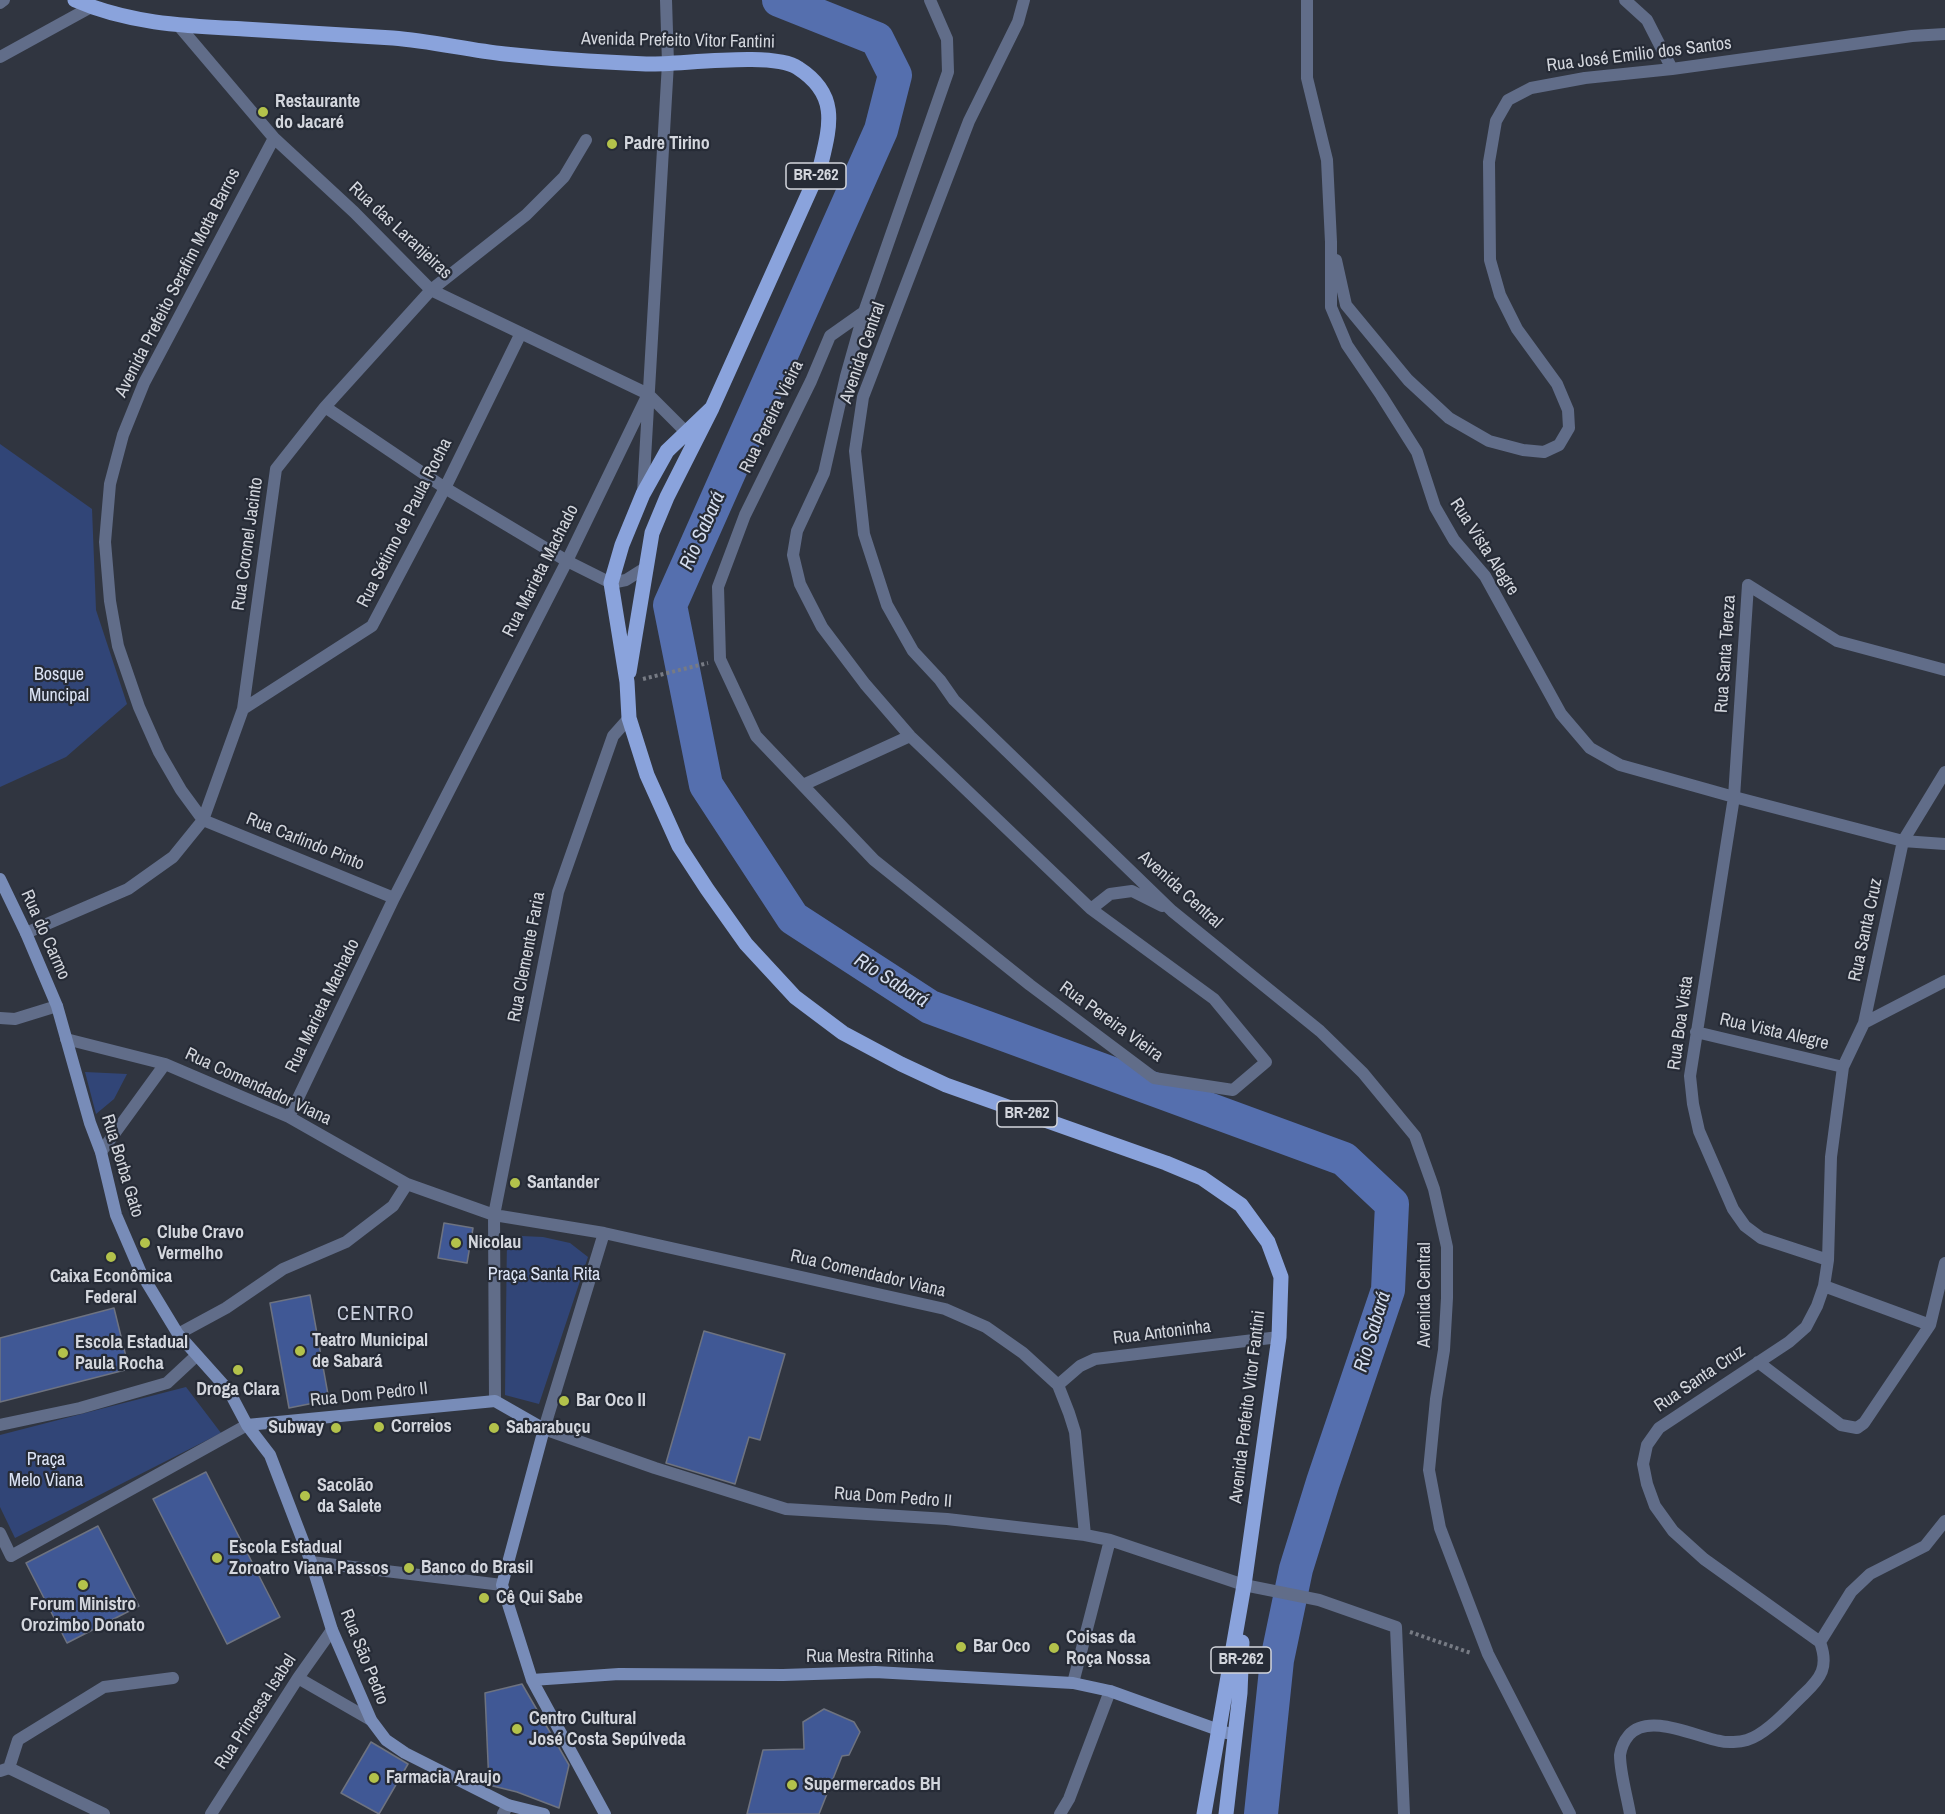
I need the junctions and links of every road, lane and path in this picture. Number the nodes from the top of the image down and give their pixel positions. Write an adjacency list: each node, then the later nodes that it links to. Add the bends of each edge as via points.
1 (4, 0): 9 (street)
2 (75, 0): 10 (main road, Avenida Prefeito Vitor Fantini / BR-262)
3 (666, 0): 15 (street, Rua Marieta Machado)
4 (930, 0): 21 (street, Rua Pereira Vieira, via 947,39 948,72)
5 (1016, 0): 11 (street)
6 (1024, 0): 11 (street, Avenida Central)
7 (1307, 0): 19 (street, Rua Vista Alegre, via 1307,78 1327,160)
8 (1625, 0): 16 (street, via 1647,20)
9 (0, 3)
10 (91, 7): 12 (main road, Avenida Prefeito Vitor Fantini / BR-262); 14 (street)
11 (1018, 22): 49 (street, Avenida Central, via 969,121 863,397 855,451 864,534 887,605 914,651 954,700)
12 (179, 26): 15 (main road, Avenida Prefeito Vitor Fantini / BR-262, via 397,38 506,54); 17 (street, Rua das Laranjeiras)
13 (1945, 34): 16 (street, Rua José Emilio dos Santos)
14 (0, 57)
15 (668, 63): 23 (street, Rua Marieta Machado); 25 (main road, Avenida Prefeito Vitor Fantini / BR-262, via 780,62 796,66 819,84 827,101 830,129 820,168)
16 (1672, 69): 19 (street, Rua José Emilio dos Santos, via 1531,88 1508,100 1496,121 1489,162 1490,260 1500,295 1517,329 1557,384 1568,410 1569,428 1559,446 1544,452 1523,450 1490,441 1449,418 1408,380 1346,305)
17 (274, 138): 20 (street, Rua das Laranjeiras); 43 (street, Avenida Prefeito Serafim Motta Barros, via 144,383 123,435 111,484 105,542 118,646 159,752)
18 (586, 140): 20 (street, Rua Coronel Jacinto, via 564,177 526,215)
19 (1331, 242): 42 (street, Rua Vista Alegre, via 1331,307 1347,345 1418,452 1435,507 1454,540 1485,576 1561,714 1590,748 1620,765)
20 (431, 290): 22 (street, Rua das Laranjeiras); 24 (street, Rua Coronel Jacinto)
21 (864, 312): 39 (street, Rua Pereira Vieira, via 824,472 796,531 793,555 800,584 822,627); 41 (street, Rua Pereira Vieira, via 830,336 746,515 718,587 720,659 756,736)
22 (521, 333): 23 (street, Rua das Laranjeiras); 28 (street, Rua Sétimo de Paula Rocha)
23 (648, 394): 26 (street, Rua das Laranjeiras); 29 (street); 30 (street, Rua Marieta Machado)
24 (325, 408): 28 (street); 37 (street, Rua Coronel Jacinto, via 276,469)
25 (712, 408): 26 (main road, Avenida Prefeito Vitor Fantini / BR-262); 27 (main road, Avenida Prefeito Vitor Fantini / BR-262)
26 (686, 432): 27 (street); 29 (main road, Avenida Prefeito Vitor Fantini / BR-262, via 667,451)
27 (690, 450): 31 (main road, Avenida Prefeito Vitor Fantini / BR-262, via 652,533)
28 (445, 488): 30 (street); 37 (street, Rua Sétimo de Paula Rocha, via 372,626)
29 (643, 494): 32 (main road, Avenida Prefeito Vitor Fantini / BR-262)
30 (567, 561): 32 (street); 47 (street, Rua Marieta Machado)
31 (645, 568): 32 (street, via 626,580); 36 (main road, Avenida Prefeito Vitor Fantini / BR-262)
32 (611, 583): 36 (main road, Avenida Prefeito Vitor Fantini / BR-262)
33 (708, 663): 35 (path)
34 (1945, 670): 42 (street, Rua Santa Tereza, via 1837,641 1748,585)
35 (646, 678)
36 (627, 682): 38 (main road, Avenida Prefeito Vitor Fantini / BR-262)
37 (243, 709): 43 (street, Rua Coronel Jacinto)
38 (629, 718): 62 (street, Rua Clemente Faria, via 614,736 558,892); 69 (main road, Avenida Prefeito Vitor Fantini / BR-262, via 647,775 679,846 746,944 795,997 843,1033 902,1065 946,1085 1166,1163 1202,1178 1241,1205 1268,1242 1281,1277)
39 (910, 736): 41 (street); 48 (street, Rua Pereira Vieira)
40 (1945, 771): 44 (street, Rua Santa Cruz)
41 (803, 785): 48 (street, Rua Pereira Vieira, via 874,860 1154,1078 1233,1090 1266,1062 1214,999)
42 (1734, 797): 44 (street, Rua Vista Alegre); 55 (street, Rua Boa Vista)
43 (203, 820): 47 (street, Rua Carlindo Pinto); 50 (street, Rua Coronel Jacinto, via 173,857 128,889)
44 (1903, 841): 45 (street, Rua Vista Alegre); 54 (street, Rua Santa Cruz)
45 (1945, 844)
46 (0, 879): 50 (main road, Rua do Carmo)
47 (394, 898): 59 (street, Rua Marieta Machado)
48 (1091, 909): 49 (street, via 1110,894 1132,891)
49 (1172, 911): 106 (street, Avenida Central, via 1320,1031 1363,1073 1415,1136 1434,1189 1447,1247 1444,1350 1429,1470 1440,1528 1488,1654)
50 (26, 933): 52 (main road, Rua do Carmo)
51 (1945, 981): 54 (street)
52 (57, 1006): 53 (street, via 15,1019); 56 (main road, Rua Borba Gato)
53 (0, 1018)
54 (1864, 1023): 58 (street, Rua Santa Cruz)
55 (1696, 1032): 58 (street, Rua Vista Alegre); 64 (street, Rua Boa Vista, via 1690,1076 1693,1104 1699,1131 1734,1209 1745,1226 1761,1238)
56 (66, 1038): 57 (street, Rua Comendador Viana); 60 (main road, Rua Borba Gato)
57 (165, 1064): 59 (street, Rua Comendador Viana); 60 (street)
58 (1843, 1067): 64 (street, Rua Santa Cruz, via 1831,1157)
59 (289, 1117): 61 (street, Rua Comendador Viana)
60 (101, 1152): 68 (main road, Rua Borba Gato, via 116,1215 141,1273)
61 (407, 1184): 62 (street, Rua Comendador Viana); 68 (street, via 393,1206 346,1242 283,1269 226,1308)
62 (494, 1215): 63 (street); 73 (street)
63 (604, 1233): 72 (street, Rua Comendador Viana, via 945,1309 986,1327); 76 (street)
64 (1828, 1260): 66 (street, Rua Santa Cruz)
65 (1945, 1263): 67 (street)
66 (1824, 1286): 67 (street); 71 (street, Rua Santa Cruz, via 1806,1327)
67 (1930, 1325): 71 (street, via 1857,1428 1841,1425)
68 (178, 1334): 70 (main road, Rua Borba Gato)
69 (1279, 1337): 72 (street, Rua Antoninha, via 1095,1359); 83 (main road, Avenida Prefeito Vitor Fantini / BR-262)
70 (196, 1356): 74 (street, via 167,1383 80,1408); 75 (main road, via 229,1391)
71 (1758, 1362): 86 (street, Rua Santa Cruz, via 1659,1428 1647,1445 1643,1464 1647,1484 1655,1506 1673,1532 1704,1559)
72 (1058, 1385): 79 (street, Rua Comendador Viana, via 1075,1432)
73 (495, 1401): 75 (main road, Rua Dom Pedro II); 76 (main road)
74 (0, 1425)
75 (247, 1425): 78 (street, via 11,1556); 81 (main road, Rua São Pedro, via 270,1455)
76 (544, 1429): 79 (street, Rua Dom Pedro II, via 786,1509 947,1519); 82 (main road)
77 (1945, 1521): 86 (street, via 1926,1546 1870,1574 1851,1592)
78 (0, 1533)
79 (1085, 1535): 80 (street, Rua Dom Pedro II)
80 (1110, 1540): 83 (street, Rua Dom Pedro II); 91 (street)
81 (311, 1562): 82 (street); 85 (main road, Rua São Pedro)
82 (502, 1585): 90 (main road)
83 (1244, 1585): 84 (street, Rua Dom Pedro II, via 1319,1599); 94 (main road, Avenida Prefeito Vitor Fantini / BR-262); 95 (main road, Avenida Prefeito Vitor Fantini / BR-262)
84 (1396, 1627): 87 (path); 105 (street)
85 (332, 1630): 89 (street, Rua Princesa Isabel); 93 (main road, Rua São Pedro)
86 (1820, 1642): 107 (street, via 1823,1666 1819,1679 1748,1740 1723,1742 1661,1725 1633,1731 1624,1741 1620,1755)
87 (1481, 1657)
88 (173, 1678): 96 (street, via 104,1688 18,1740)
89 (298, 1678): 93 (street); 99 (street, Rua Princesa Isabel)
90 (532, 1680): 91 (main road, Rua Mestra Ritinha, via 619,1674 875,1672); 101 (main road)
91 (1073, 1683): 92 (main road, Rua Mestra Ritinha)
92 (1110, 1691): 94 (main road, Rua Mestra Ritinha); 102 (street)
93 (370, 1720): 97 (main road, Rua São Pedro, via 386,1740 405,1753)
94 (1218, 1730): 95 (main road, Rua Mestra Ritinha); 103 (main road, Avenida Prefeito Vitor Fantini / BR-262)
95 (1235, 1736): 104 (main road, Avenida Prefeito Vitor Fantini / BR-262)
96 (4, 1769): 98 (street)
97 (506, 1810): 100 (main road, Rua São Pedro)
98 (104, 1814)
99 (211, 1814)
100 (544, 1814)
101 (605, 1814)
102 (1060, 1814)
103 (1204, 1814)
104 (1226, 1814)
105 (1404, 1814)
106 (1570, 1814)
107 (1630, 1814)

